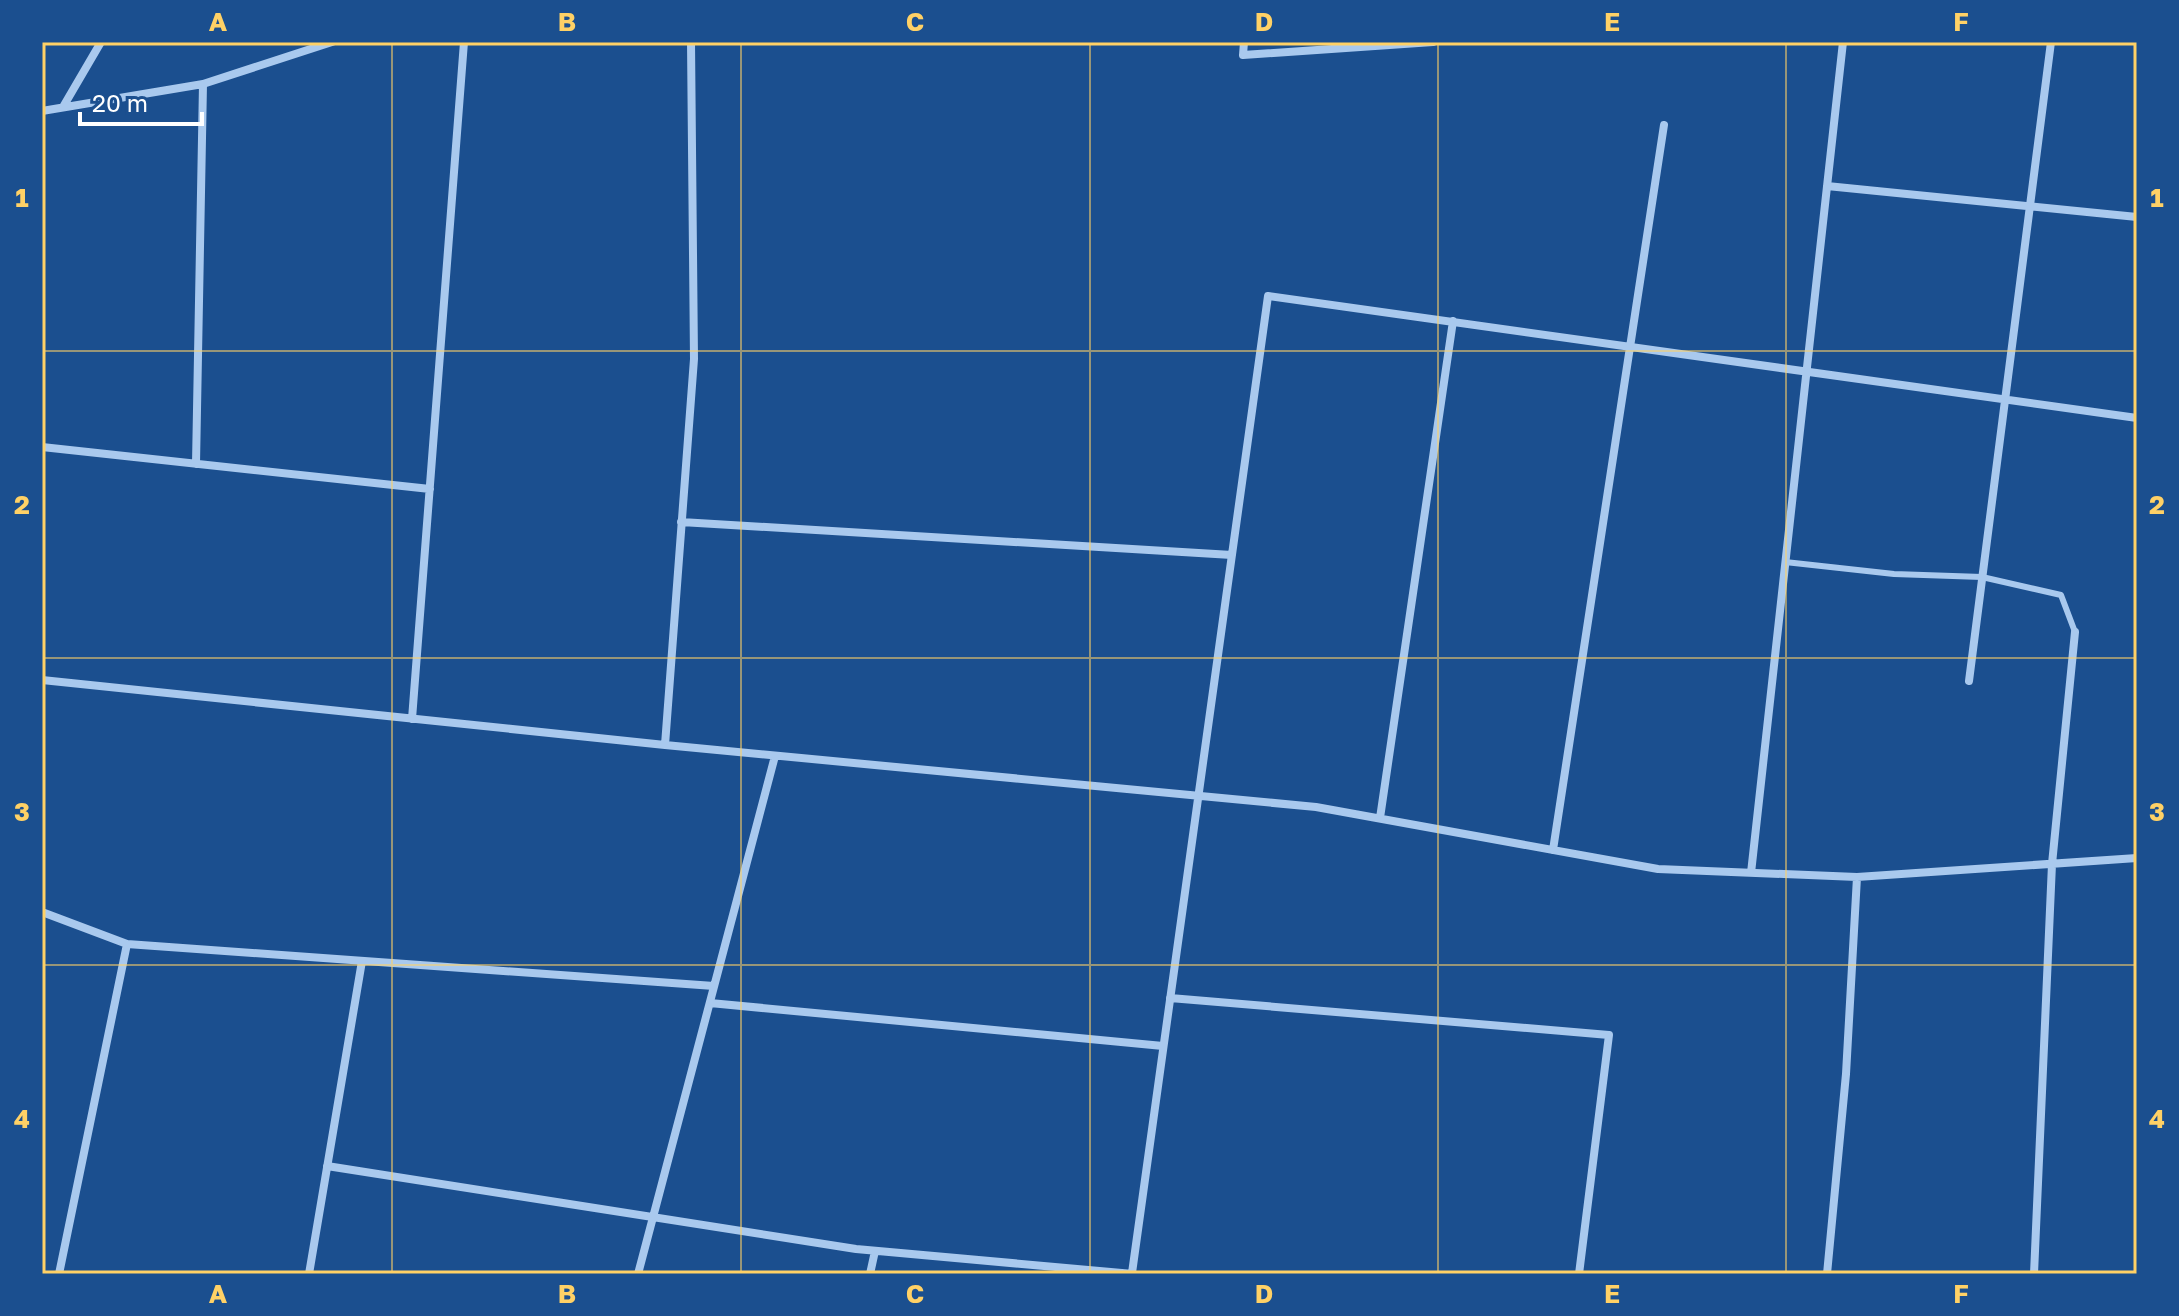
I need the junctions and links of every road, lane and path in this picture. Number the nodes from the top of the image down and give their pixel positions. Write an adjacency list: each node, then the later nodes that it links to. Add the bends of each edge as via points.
1 (101, 42): 10 (street)
2 (332, 42): 9 (street)
3 (464, 42): 23 (street)
4 (691, 42): 24 (street, via 694,359)
5 (1244, 42): 6 (street, via 1243,55)
6 (1433, 42)
7 (1843, 42): 13 (street)
8 (2051, 42): 14 (street)
9 (203, 84): 10 (street); 22 (street)
10 (63, 107): 11 (street)
11 (42, 111)
12 (1664, 125): 17 (street)
13 (1827, 186): 14 (street); 18 (street)
14 (2030, 206): 15 (street); 19 (street)
15 (2137, 217)
16 (1453, 321): 17 (street); 25 (street, via 1268,296); 35 (street)
17 (1630, 346): 18 (street); 36 (street)
18 (1807, 371): 19 (street); 26 (street)
19 (2005, 399): 20 (street); 27 (street)
20 (2137, 418)
21 (42, 447): 22 (street)
22 (196, 464): 23 (street)
23 (430, 489): 31 (street)
24 (681, 522): 25 (street); 32 (street)
25 (1232, 555): 34 (street)
26 (1785, 562): 27 (lane); 39 (street)
27 (1982, 577): 28 (lane, via 2061,595); 30 (street)
28 (2075, 632): 38 (street)
29 (42, 680): 31 (street)
30 (1969, 681)
31 (412, 719): 32 (street)
32 (665, 745): 33 (street)
33 (775, 756): 34 (street); 44 (street)
34 (1198, 795): 35 (street); 45 (street)
35 (1380, 818): 36 (street)
36 (1553, 850): 39 (street, via 1658,869)
37 (2137, 858): 38 (street)
38 (2052, 864): 40 (street); 59 (street)
39 (1751, 873): 40 (street)
40 (1857, 877): 58 (street)
41 (42, 912): 42 (street)
42 (127, 944): 43 (street); 52 (street)
43 (362, 961): 44 (street); 48 (street)
44 (714, 986): 46 (street)
45 (1170, 998): 47 (street); 57 (street, via 1609,1035)
46 (710, 1003): 47 (street); 49 (street)
47 (1163, 1046): 56 (street)
48 (327, 1166): 49 (street); 53 (street)
49 (653, 1219): 50 (street); 54 (street)
50 (875, 1251): 51 (street); 55 (street)
51 (1071, 1271): 56 (street)
52 (59, 1274)
53 (309, 1274)
54 (638, 1274)
55 (870, 1274)
56 (1133, 1274)
57 (1579, 1274)
58 (1827, 1274)
59 (2034, 1274)

